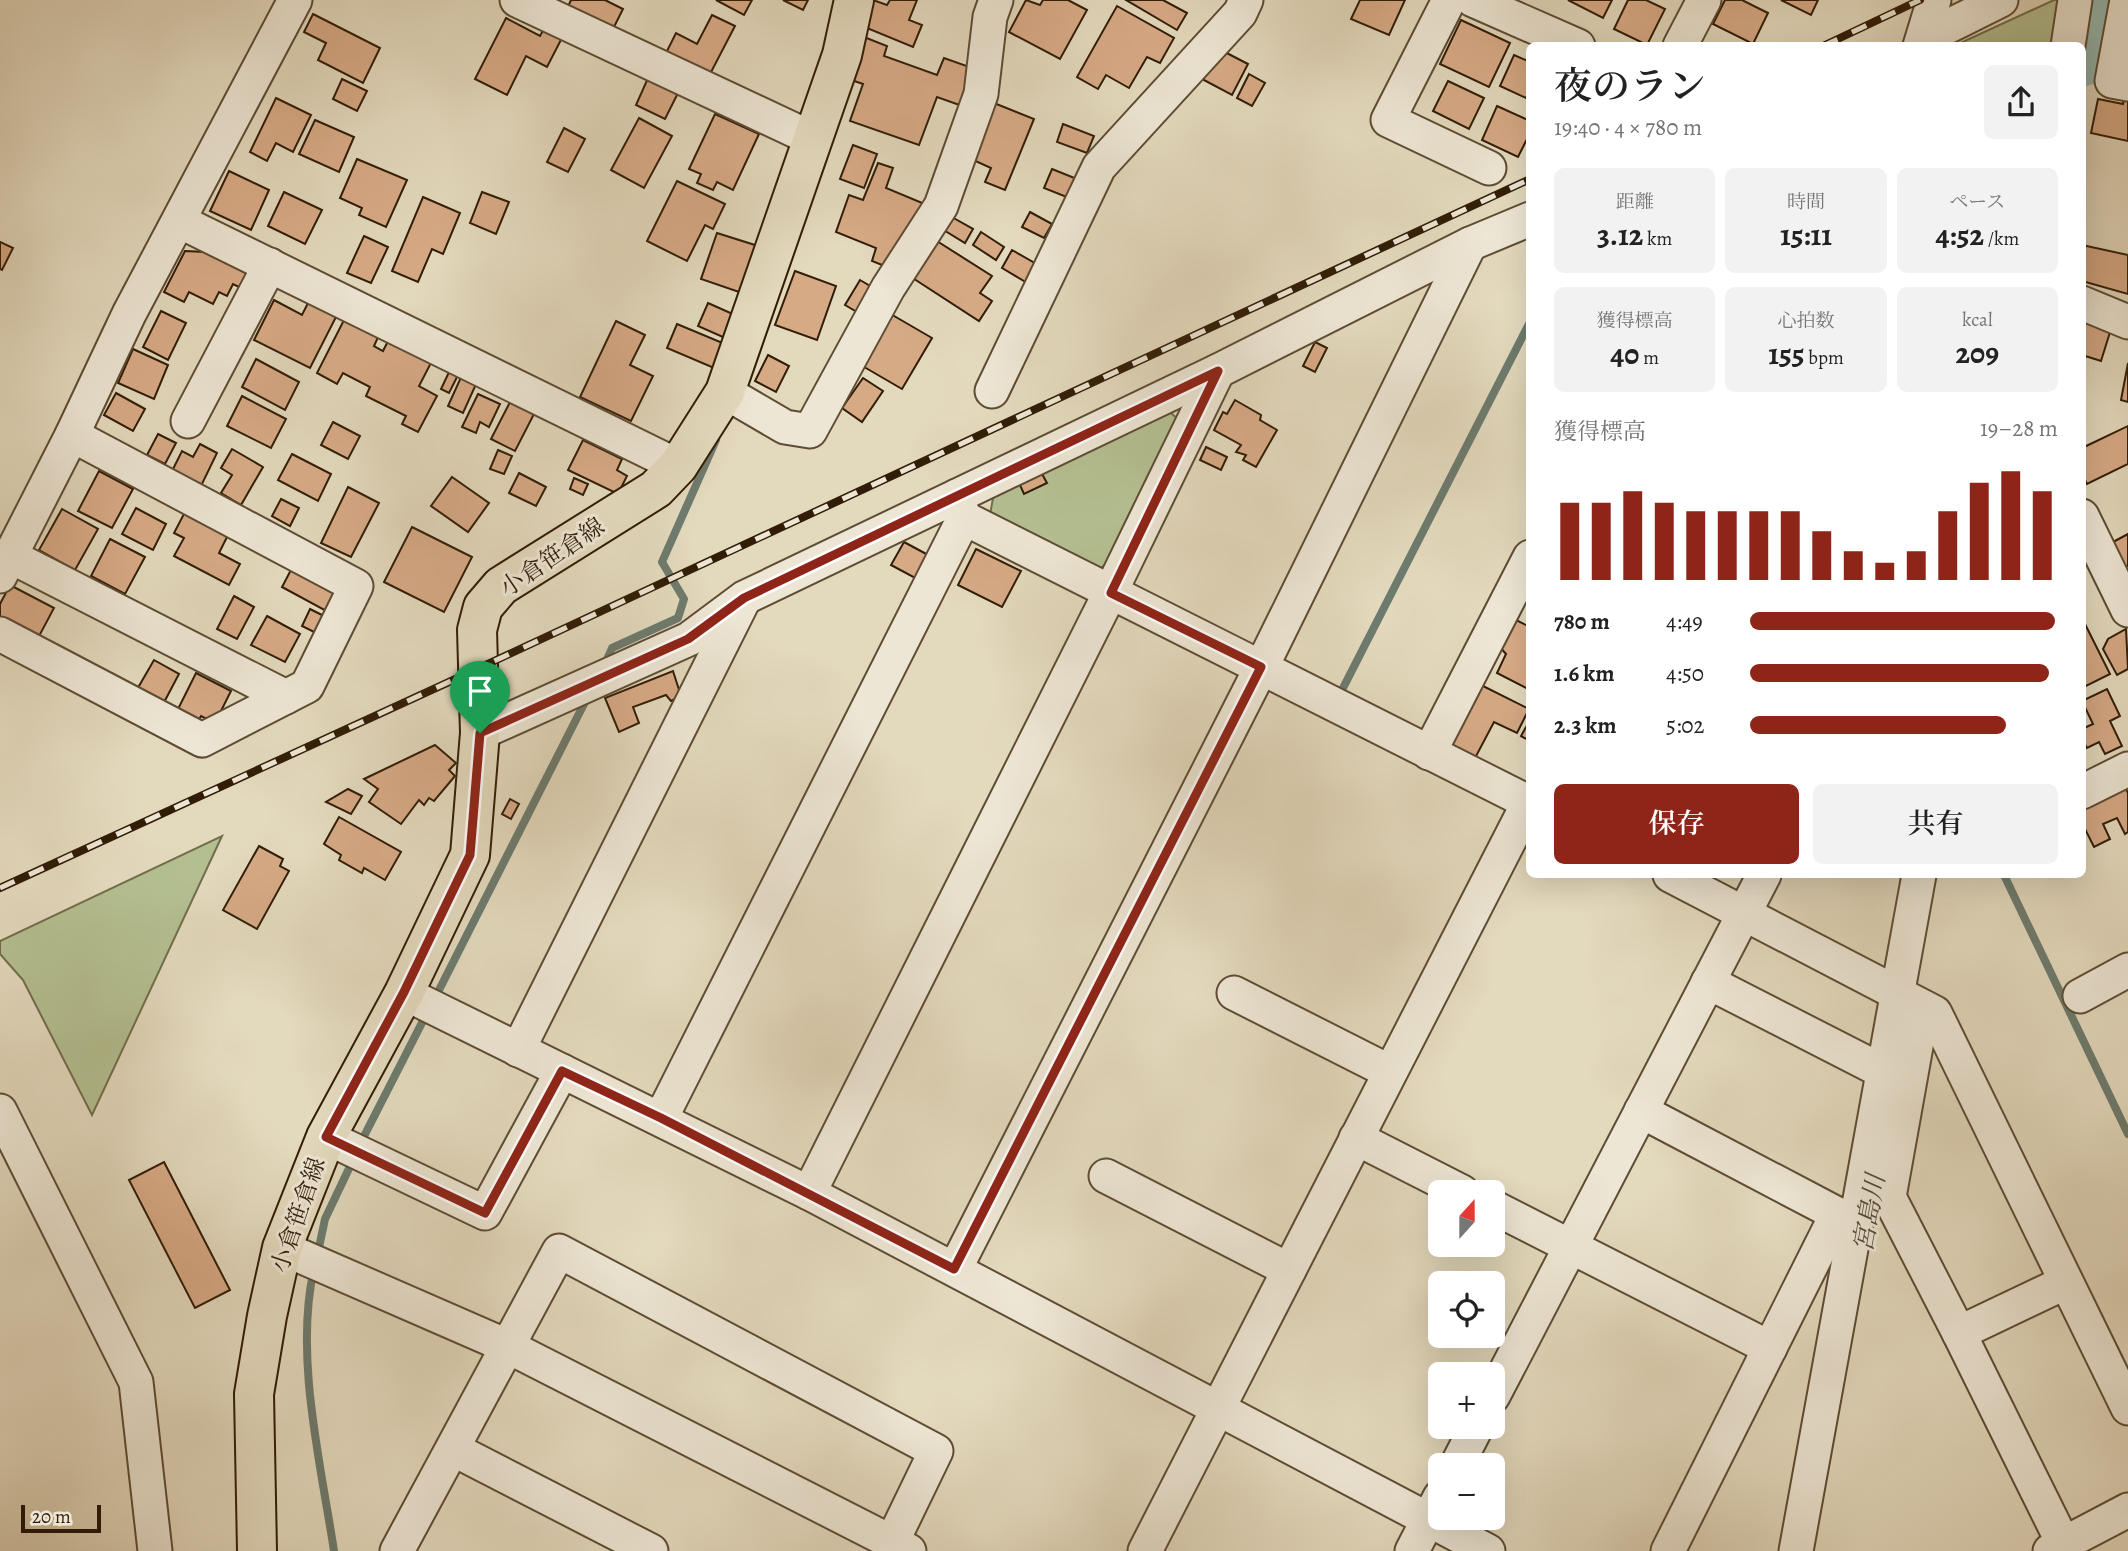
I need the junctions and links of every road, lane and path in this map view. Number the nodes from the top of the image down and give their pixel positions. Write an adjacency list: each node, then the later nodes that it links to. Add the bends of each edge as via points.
1 (295, 0): 20 (street)
2 (517, 0): 18 (street)
3 (854, 0): 18 (main road, 小倉笹倉線, via 842,55)
4 (996, 0): 27 (street, via 981,94 941,205 888,288 810,431 785,427)
5 (1246, 0): 28 (street, via 1240,13 1099,167)
6 (1449, 0): 19 (street, via 1388,120)
7 (1473, 0): 13 (street)
8 (1704, 0): 14 (street)
9 (1934, 0): 15 (street)
10 (2001, 0): 15 (street)
11 (2075, 0): 16 (street)
12 (2127, 0): 17 (street, via 2112,81)
13 (1569, 42)
14 (1682, 42)
15 (1922, 42)
16 (2069, 42)
17 (2128, 84)
18 (813, 139): 27 (main road, 小倉笹倉線)
19 (1489, 168)
20 (179, 220): 23 (street); 30 (street)
21 (1526, 221): 22 (street)
22 (1470, 244): 26 (street); 40 (street)
23 (270, 265): 29 (street); 31 (street)
24 (2086, 305): 25 (street)
25 (2128, 322)
26 (1218, 371): 32 (street); 36 (street)
27 (724, 391): 31 (main road, 小倉笹倉線)
28 (992, 391)
29 (188, 421)
30 (72, 435): 35 (street); 41 (street, via 356,586 307,687)
31 (678, 466): 42 (main road, 小倉笹倉線, via 656,489 501,586 483,607 477,630)
32 (961, 507): 36 (street); 37 (street); 64 (street)
33 (2086, 524): 38 (street)
34 (1526, 565): 43 (street)
35 (5, 566): 41 (street)
36 (1111, 593): 40 (street); 69 (street)
37 (744, 598): 42 (street, via 688,639); 58 (street)
38 (2126, 601)
39 (0, 634): 41 (street, via 202,740)
40 (1261, 667): 43 (street); 74 (street)
41 (286, 697)
42 (480, 733): 54 (main road, 小倉笹倉線, via 470,855)
43 (1429, 753): 46 (street)
44 (2128, 769): 45 (street)
45 (2086, 790)
46 (1526, 801)
47 (1526, 808): 60 (street)
48 (1676, 878): 51 (street)
49 (1762, 878): 51 (street)
50 (1919, 878): 57 (street)
51 (1744, 913): 53 (street); 57 (street)
52 (2128, 971): 56 (street)
53 (1708, 982): 61 (street); 63 (street)
54 (404, 992): 58 (street); 65 (main road, 小倉笹倉線)
55 (1234, 993): 60 (street)
56 (2080, 996)
57 (1911, 1000): 61 (street); 76 (street, via 1935,1013); 77 (street, via 1889,1197)
58 (518, 1050): 59 (street)
59 (562, 1071): 64 (street); 65 (street, via 485,1213)
60 (1390, 1072): 66 (street)
61 (1884, 1072): 71 (street)
62 (0, 1111): 90 (street, via 136,1382)
63 (1641, 1111): 71 (street); 72 (street)
64 (661, 1118): 69 (street)
65 (326, 1137): 73 (main road, 小倉笹倉線)
66 (1356, 1138): 68 (street); 75 (street)
67 (1106, 1176): 75 (street)
68 (1438, 1180)
69 (808, 1193): 74 (street)
70 (1505, 1213): 72 (street)
71 (1847, 1217): 79 (street); 98 (street)
72 (1570, 1247): 79 (street); 80 (street)
73 (282, 1248): 78 (street); 91 (main road, 小倉笹倉線, via 254,1394)
74 (954, 1269): 82 (street)
75 (1289, 1270): 82 (street)
76 (2066, 1282): 77 (street); 81 (street)
77 (1959, 1333): 89 (street)
78 (509, 1347): 83 (street); 88 (street); 88 (street, via 559,1251 936,1451)
79 (1770, 1348): 97 (street)
80 (1505, 1373)
81 (2128, 1408)
82 (1217, 1410): 84 (street); 94 (street)
83 (453, 1448): 92 (street); 93 (street)
84 (1428, 1506)
85 (2128, 1510): 89 (street)
86 (1428, 1520): 95 (street)
87 (1461, 1530): 96 (street)
88 (901, 1547)
89 (2060, 1549)
90 (155, 1551)
91 (257, 1551)
92 (397, 1551)
93 (651, 1551)
94 (1145, 1551)
95 (1412, 1551)
96 (1488, 1551)
97 (1668, 1551)
98 (1796, 1551)

